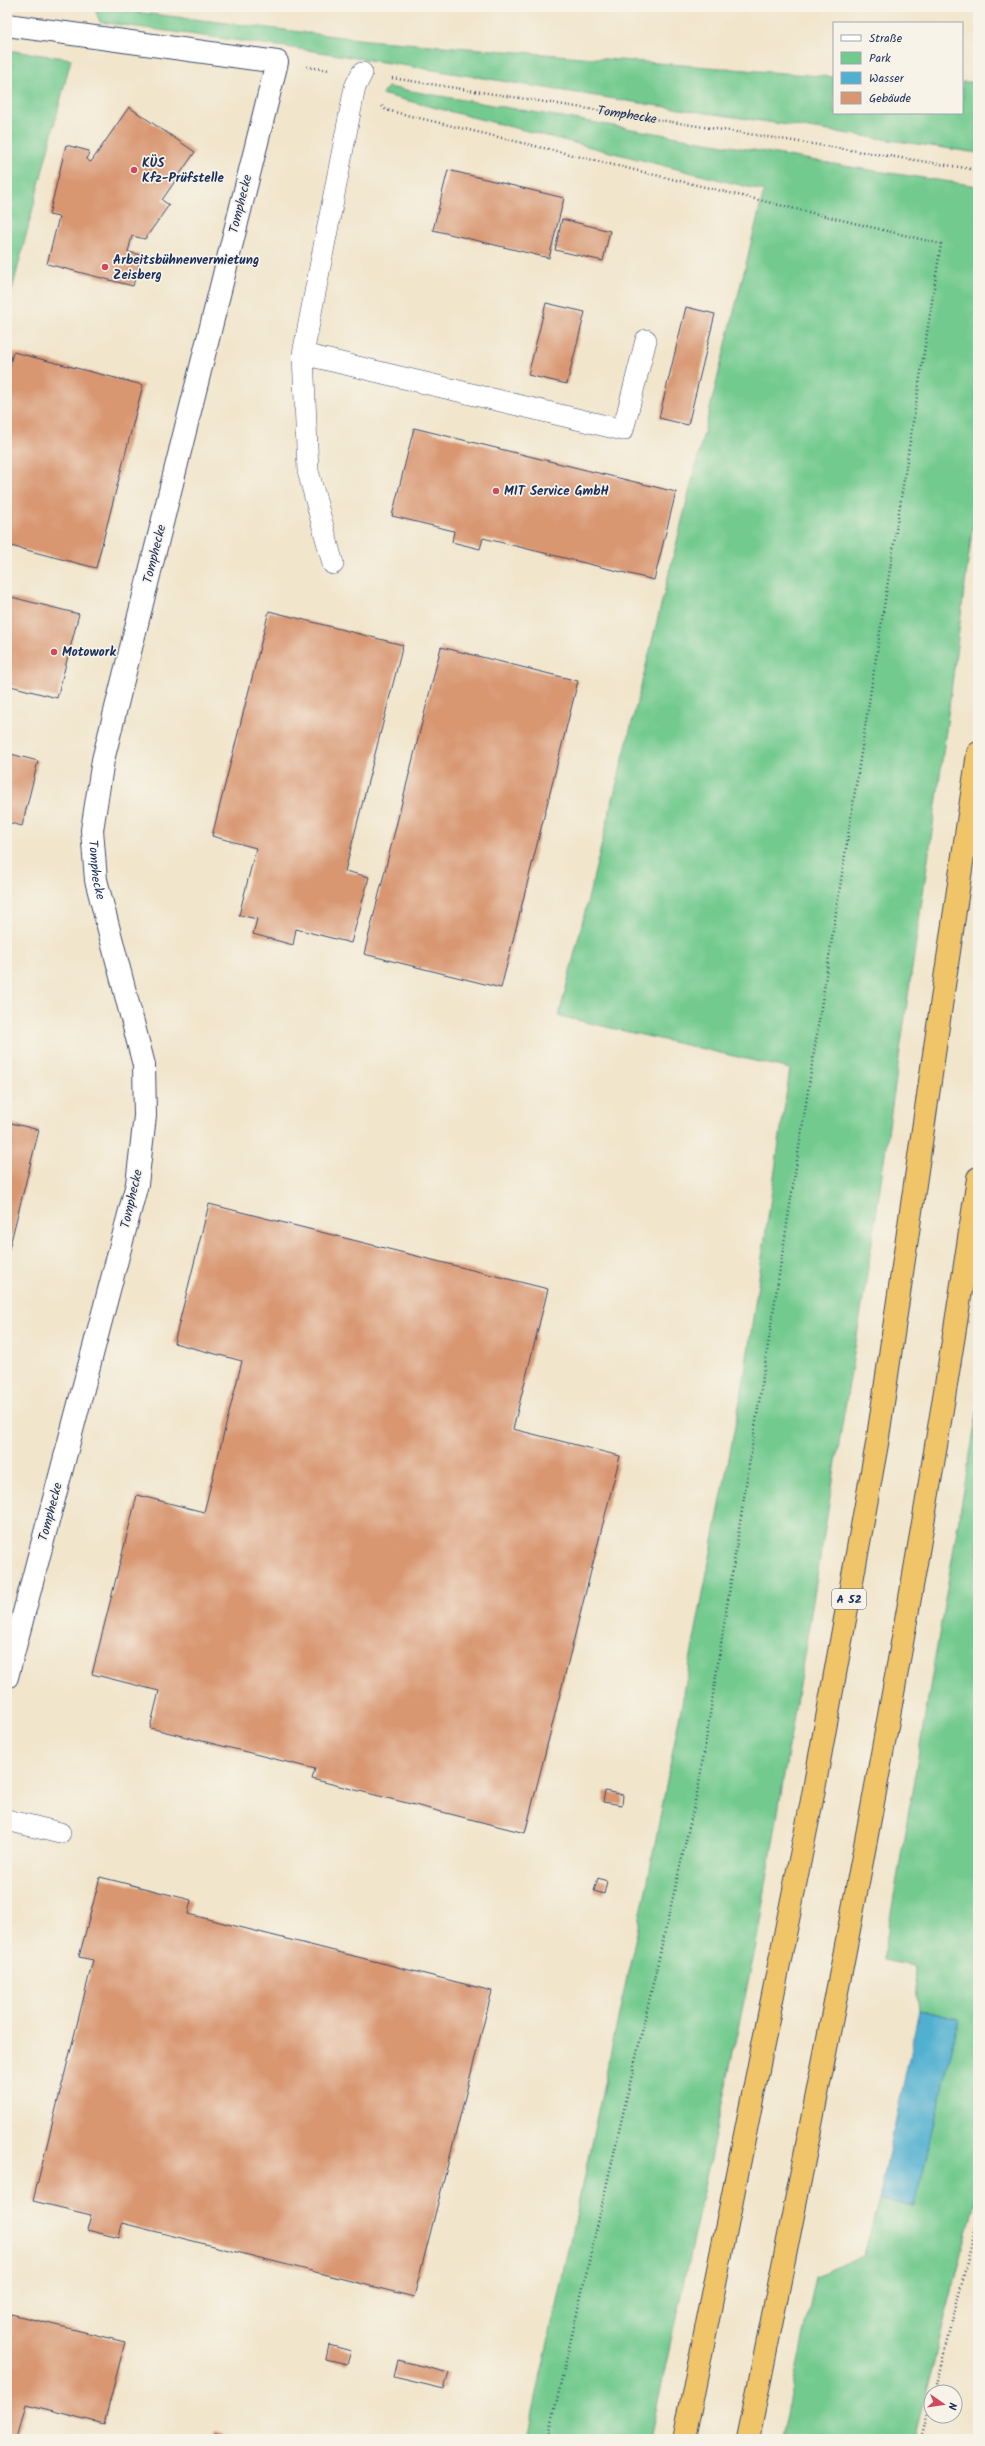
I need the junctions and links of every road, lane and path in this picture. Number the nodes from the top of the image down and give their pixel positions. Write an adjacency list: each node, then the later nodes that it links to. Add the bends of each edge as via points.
1 (7, 25): 2 (street)
2 (277, 62): 3 (path, Tomphecke); 11 (street, Tomphecke, via 103,760 92,830 96,880 144,1065 145,1116 137,1184)
3 (327, 70): 4 (path, Tomphecke); 4 (path)
4 (358, 80): 5 (path, Tomphecke); 7 (lane); 18 (path, via 386,110 941,244 699,1784)
5 (978, 170)
6 (646, 340): 7 (lane, via 623,430)
7 (303, 354): 8 (lane, via 308,471)
8 (333, 564)
9 (978, 753): 19 (highway, A 52, via 877,1444 812,1800)
10 (978, 1178): 20 (highway, via 887,1732 812,2126)
11 (7, 1677)
12 (7, 1820): 13 (lane)
13 (60, 1833)
14 (978, 2219): 15 (path)
15 (977, 2224): 16 (path)
16 (936, 2384)
17 (926, 2424): 21 (path)
18 (548, 2439)
19 (684, 2439)
20 (748, 2439)
21 (922, 2439)

